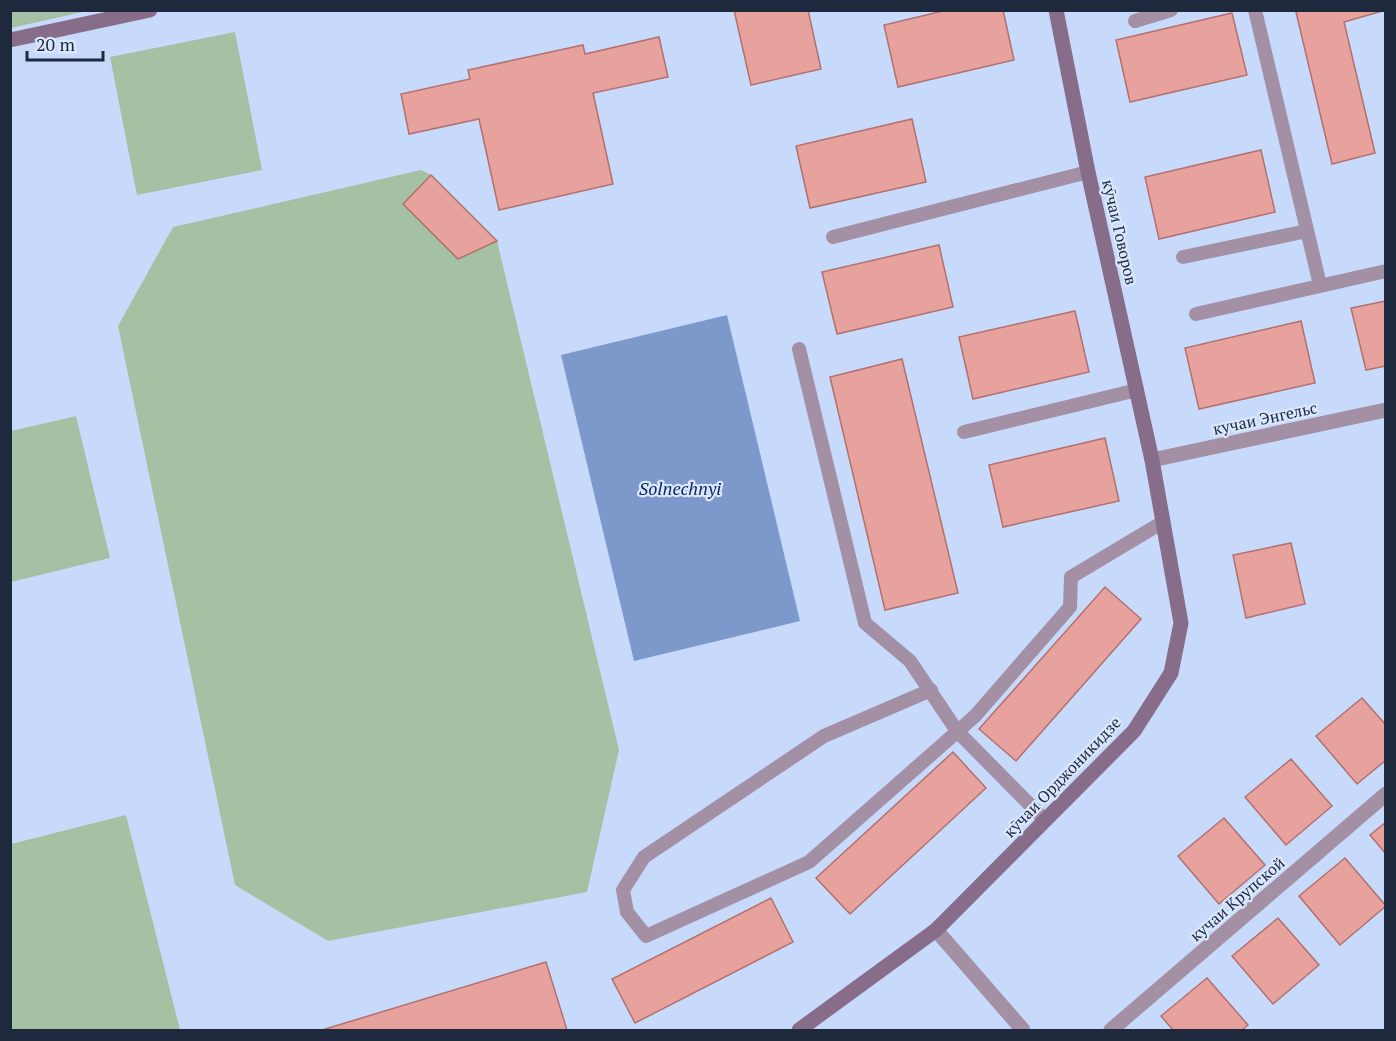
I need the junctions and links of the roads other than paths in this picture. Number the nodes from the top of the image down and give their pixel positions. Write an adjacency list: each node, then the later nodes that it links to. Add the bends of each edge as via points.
1 (150, 10): 6 (street)
2 (1056, 10): 7 (street, кӯчаи Говоров)
3 (1170, 10): 5 (lane)
4 (1255, 10): 8 (lane)
5 (1135, 21)
6 (10, 40)
7 (1088, 172): 9 (lane); 15 (street, кӯчаи Говоров)
8 (1307, 231): 10 (lane); 12 (lane)
9 (833, 237)
10 (1183, 257)
11 (1386, 271): 12 (lane)
12 (1320, 285): 13 (lane)
13 (1196, 314)
14 (799, 349): 20 (lane, via 865,623 910,661)
15 (1137, 390): 17 (lane); 18 (street, кӯчаи Говоров)
16 (1386, 410): 18 (street, кучаи Энгельс)
17 (964, 432)
18 (1152, 460): 19 (street, кӯчаи Орджоникидзе)
19 (1163, 522): 21 (lane, via 1071,578 1070,607 975,716); 23 (street, кӯчаи Орджоникидзе, via 1181,623 1171,673 1134,731)
20 (931, 690): 21 (lane); 21 (lane, via 824,736 644,857 623,890 627,912 646,936 809,862)
21 (957, 731): 23 (lane)
22 (1386, 794): 27 (street, кучаи Крупской)
23 (1046, 820): 24 (street, кӯчаи Орджоникидзе)
24 (936, 930): 25 (street, кӯчаи Орджоникидзе); 26 (street)
25 (799, 1030)
26 (1023, 1030)
27 (1111, 1030)

